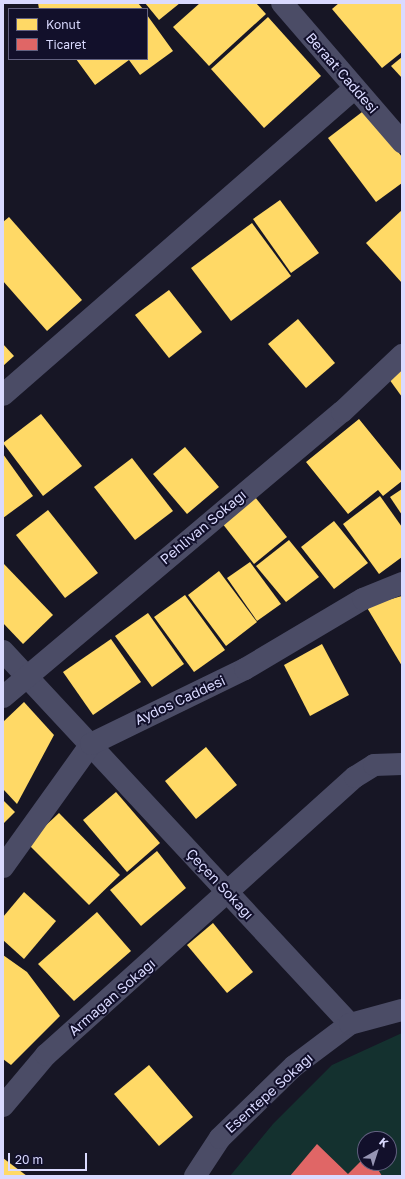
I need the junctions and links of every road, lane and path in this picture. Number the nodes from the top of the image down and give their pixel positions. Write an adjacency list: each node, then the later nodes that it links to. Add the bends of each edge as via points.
1 (282, 3): 2 (street, Beraat Caddesi)
2 (355, 88): 3 (street, Beraat Caddesi); 5 (street)
3 (402, 142)
4 (402, 355): 8 (street, Pehlivan Sokağı, via 342,412)
5 (3, 395)
6 (402, 583): 10 (street, Aydos Caddesi, via 363,599 245,669)
7 (3, 651): 8 (street, Çeçen Sokağı)
8 (28, 676): 9 (street, Pehlivan Sokağı); 10 (street, Çeçen Sokağı)
9 (3, 697)
10 (90, 744): 12 (street, Aydos Caddesi); 13 (street, Çeçen Sokağı)
11 (402, 764): 13 (street, Armağan Sokağı, via 374,765 355,777)
12 (3, 867)
13 (229, 894): 15 (street, Çeçen Sokağı); 16 (street, Armağan Sokağı, via 46,1055)
14 (402, 1010): 15 (street, Esentepe Sokağı)
15 (350, 1024): 17 (street, Esentepe Sokağı, via 294,1066 220,1138)
16 (3, 1106)
17 (195, 1176)

